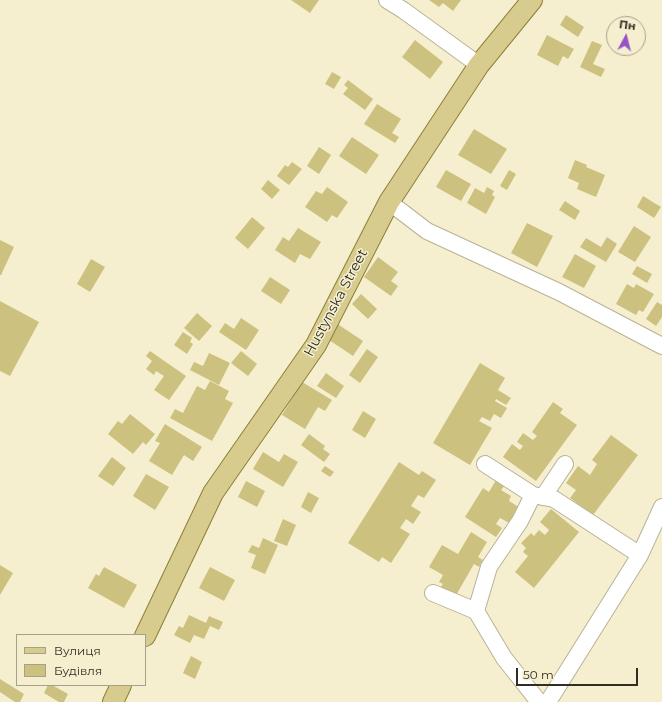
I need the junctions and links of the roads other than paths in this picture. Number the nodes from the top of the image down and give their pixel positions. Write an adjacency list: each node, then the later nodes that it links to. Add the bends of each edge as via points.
1 (387, 0): 3 (street)
2 (532, 0): 3 (main road, Hustynska Street)
3 (479, 65): 4 (main road, Hustynska Street)
4 (389, 202): 5 (street, via 427,231 559,292); 13 (main road, Hustynska Street, via 316,345 213,493)
5 (662, 346)
6 (485, 464): 8 (street)
7 (564, 464): 8 (street)
8 (538, 496): 10 (street, via 554,499); 12 (street, via 489,567)
9 (662, 507): 10 (street)
10 (640, 555): 17 (street)
11 (433, 593): 12 (street)
12 (476, 611): 16 (street, via 504,658)
13 (146, 634)
14 (121, 686): 15 (main road)
15 (113, 702)
16 (539, 702)
17 (548, 702)

